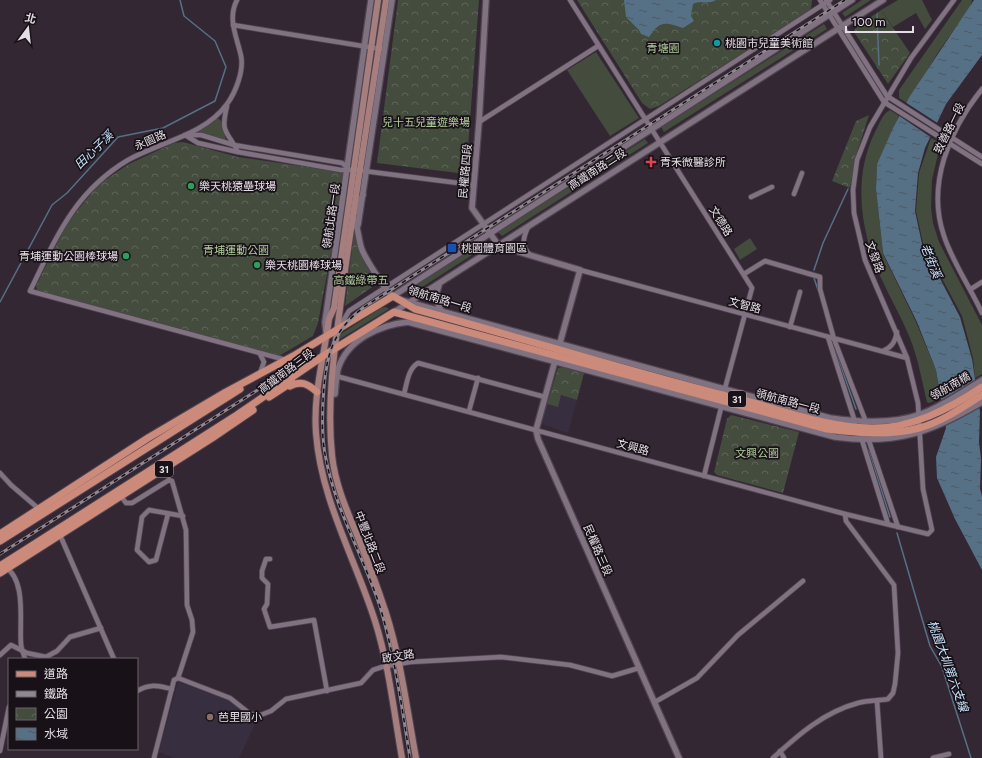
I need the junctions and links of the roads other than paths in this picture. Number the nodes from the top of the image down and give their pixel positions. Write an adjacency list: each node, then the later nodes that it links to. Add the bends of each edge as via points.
1 (238, 0): 13 (street, 永園路)
2 (372, 0): 16 (street, 領航北路一段)
3 (378, 0): 16 (main road, 領航北路一段)
4 (386, 0): 17 (main road, 領航北路一段)
5 (392, 0): 17 (street, 領航北路一段)
6 (486, 0): 24 (street, 民權路四段)
7 (570, 0): 15 (street, 文德路)
8 (852, 0): 12 (street, 高鐵南路二段)
9 (883, 0): 14 (street, 高鐵南路二段)
10 (954, 0): 19 (street, 文發路, via 911,58)
11 (825, 1): 12 (street); 23 (street, 高鐵南路二段)
12 (832, 13): 14 (street); 25 (street, 高鐵南路二段)
13 (233, 25): 16 (street); 21 (street, 永園路, via 242,67)
14 (840, 27): 19 (street); 20 (street); 29 (street, 高鐵南路二段)
15 (598, 46): 23 (street, 文德路); 24 (street)
16 (368, 47): 17 (street); 35 (main road, 領航北路一段)
17 (382, 49): 35 (main road, 領航北路一段)
18 (982, 89): 28 (street, 致善路一段, via 969,105)
19 (887, 96): 20 (street, 文發路); 22 (street)
20 (884, 102): 22 (street); 66 (street, 文發路, via 861,148 854,174 853,202 865,260)
21 (228, 104): 26 (street, 永園路, via 216,117); 31 (street, via 223,120 228,138)
22 (895, 104): 27 (street)
23 (646, 119): 25 (street, 文德路); 43 (street, 高鐵南路二段)
24 (479, 122): 37 (street, 民權路四段)
25 (653, 129): 29 (street, 文德路); 46 (street, 高鐵南路二段)
26 (185, 135): 31 (street, via 201,135); 32 (street, via 198,143); 73 (street, 永園路, via 129,160 93,185 65,221 30,291)
27 (943, 136): 28 (street); 30 (street)
28 (952, 138): 30 (street, 致善路一段); 33 (street)
29 (661, 142): 44 (street, 高鐵南路二段); 50 (street, 文德路)
30 (949, 143): 34 (street); 54 (street, 致善路一段, via 938,184 938,209 944,236)
31 (234, 145): 32 (street); 35 (street, via 342,163)
32 (238, 152): 35 (street, via 341,170)
33 (982, 157)
34 (982, 164)
35 (357, 170): 37 (street); 40 (street, 領航北路一段); 42 (main road, 領航北路一段); 67 (main road, 領航北路一段)
36 (802, 173): 39 (street)
37 (474, 185): 43 (street, 民權路四段, via 472,208)
38 (772, 187): 41 (street)
39 (794, 194)
40 (363, 195): 42 (street); 45 (street, 領航北路一段)
41 (751, 197)
42 (353, 216): 45 (street); 64 (main road, 領航北路一段)
43 (484, 224): 46 (street, 民權路四段); 53 (street, 高鐵南路二段)
44 (528, 227): 47 (street, 高鐵南路二段); 48 (street, via 524,246)
45 (358, 228): 53 (street, via 366,261)
46 (490, 234): 47 (street, 民權路四段); 56 (street, 高鐵南路二段)
47 (498, 246): 48 (street); 51 (street, 高鐵南路二段)
48 (530, 255): 49 (street)
49 (580, 270): 61 (street, 文智路); 72 (street)
50 (744, 274): 61 (street, 文德路, via 752,288); 69 (street, via 765,261 820,277 820,289)
51 (441, 282): 57 (street, 高鐵南路二段); 59 (street, via 437,287 435,299)
52 (982, 282): 54 (street)
53 (385, 288): 56 (street); 64 (street, 高鐵南路二段, via 349,311)
54 (971, 289): 60 (street, 致善路一段)
55 (800, 292): 63 (street)
56 (393, 296): 57 (main road, 領航南路一段 / 31); 64 (main road, 高鐵南路二段 / 31)
57 (409, 303): 58 (street, 高鐵南路二段); 59 (street, 領航南路一段 / 31); 72 (main road, 領航南路一段 / 31, via 415,310)
58 (394, 312): 62 (main road, 31); 70 (main road, 高鐵南路二段 / 31)
59 (442, 312): 72 (street, 領航南路一段 / 31)
60 (982, 313)
61 (744, 314): 63 (street, 文智路); 90 (street, 文德路)
62 (416, 318): 65 (street, 31); 72 (main road, 領航南路一段 / 31)
63 (790, 327): 68 (street, 文智路)
64 (337, 330): 67 (main road, 高鐵南路二段 / 31); 70 (main road, 中豐北路二段)
65 (437, 330): 72 (street, 領航南路一段 / 31); 79 (street, via 408,322 383,327 352,346 343,357)
66 (897, 332): 71 (street, via 890,348); 75 (street, 文發路)
67 (327, 336): 74 (main road, 中豐北路二段); 76 (main road, 高鐵南路三段 / 31)
68 (828, 337): 69 (street, 文智路); 94 (street)
69 (834, 339): 71 (street, 文智路); 95 (street)
70 (335, 350): 74 (main road, 高鐵南路二段 / 31); 124 (main road, 中豐北路二段, via 330,412 332,458 341,496 386,615)
71 (882, 351): 75 (street, 文智路)
72 (557, 353): 89 (street); 90 (main road, 領航南路一段 / 31); 90 (street, 領航南路一段 / 31)
73 (260, 354): 76 (street); 77 (street, via 264,362)
74 (323, 356): 78 (main road, 高鐵南路三段 / 31); 83 (main road, 高鐵南路三段 / 31); 84 (main road, 中豐北路二段)
75 (907, 358): 96 (street, 文發路, via 918,403)
76 (286, 360): 77 (main road, 高鐵南路三段 / 31); 101 (main road, 高鐵南路三段 / 31)
77 (260, 373): 103 (main road, 高鐵南路三段 / 31, via 148,438)
78 (296, 374): 88 (main road); 105 (main road, 高鐵南路三段 / 31, via 224,424)
79 (336, 376): 85 (street); 86 (street, 文興路)
80 (478, 378): 86 (street, via 418,363 413,366); 89 (street); 92 (street)
81 (982, 380): 93 (street, 領航南橋 / 31, via 943,404)
82 (982, 387): 93 (main road, 領航南橋 / 31)
83 (279, 392): 84 (main road, via 300,382); 88 (main road, 高鐵南路三段 / 31)
84 (317, 392): 125 (main road, 中豐北路二段, via 316,434 327,493 370,607)
85 (335, 394)
86 (404, 394): 92 (street, 文興路)
87 (982, 395): 93 (main road, 31, via 948,416)
88 (270, 397): 104 (main road, 高鐵南路三段 / 31, via 212,438)
89 (545, 397): 97 (street)
90 (723, 398): 94 (street, 領航南路一段 / 31); 96 (main road, 領航南路一段 / 31, via 851,427); 98 (street, 領航南路一段 / 31, via 825,435); 102 (street, 文德路)
91 (982, 402): 93 (street, 31, via 956,418)
92 (469, 411): 97 (street, 文興路)
93 (929, 420): 96 (main road, 領航南路一段 / 31); 96 (street, 領航南路一段 / 31)
94 (855, 422): 95 (street, 領航南路一段 / 31)
95 (866, 422): 96 (street, 領航南路一段 / 31)
96 (920, 424): 99 (street, 領航南路一段 / 31); 113 (street, 文發路, via 923,489 932,530 931,533)
97 (536, 430): 102 (street, 文興路); 126 (street, 民權路三段)
98 (862, 440): 99 (street, 領航南路一段 / 31); 110 (street)
99 (869, 441): 111 (street)
100 (0, 473): 106 (street)
101 (104, 474): 103 (main road); 115 (main road, 高鐵南路三段 / 31)
102 (704, 476): 108 (street, 文興路)
103 (75, 486): 106 (main road, 高鐵南路三段 / 31)
104 (121, 496): 105 (main road); 109 (street, via 126,503 132,503 169,480 172,481); 114 (main road, 高鐵南路三段 / 31)
105 (98, 504): 117 (main road, 高鐵南路三段 / 31)
106 (39, 509): 112 (main road, 高鐵南路三段 / 31)
107 (168, 514): 107 (street, via 149,510 142,517 137,550 149,562 156,560); 109 (street)
108 (845, 514): 110 (street, 文興路); 131 (street, via 846,521 894,584 896,593 896,684 888,699)
109 (182, 516): 127 (street, via 186,530 187,605 193,632)
110 (888, 524): 111 (street, 文興路)
111 (898, 527): 113 (street, 文興路)
112 (0, 534)
113 (925, 534)
114 (60, 535): 117 (main road, 高鐵南路三段 / 31); 119 (street)
115 (0, 541)
116 (270, 559): 130 (street, via 266,559 262,578 268,584 267,604 264,609 270,627 314,620)
117 (2, 568): 120 (street, via 17,583)
118 (803, 581): 132 (street, via 738,635 698,678)
119 (101, 628): 120 (street, via 70,637 57,651 46,657); 123 (street)
120 (23, 650): 121 (street, via 11,645); 122 (street)
121 (0, 655)
122 (25, 658)
123 (114, 658)
124 (398, 664): 125 (street, 啟文路); 126 (street, 啟文路, via 501,657 570,665 612,676); 139 (main road, 中豐北路二段)
125 (386, 665): 130 (street, 啟文路, via 373,670 361,683); 138 (main road, 中豐北路二段)
126 (639, 668): 132 (street, 民權路三段)
127 (178, 678): 128 (street, via 174,680); 130 (street, 啟文路, via 230,698 253,716 272,711 286,699)
128 (172, 689): 129 (street, via 153,685); 137 (street)
129 (138, 690)
130 (327, 691)
131 (878, 701): 135 (street, via 857,703 819,720 801,731); 143 (street)
132 (655, 702): 140 (street, 民權路三段)
133 (8, 712): 134 (street)
134 (0, 751)
135 (780, 751): 141 (street); 142 (street)
136 (949, 754): 144 (street)
137 (154, 758)
138 (402, 758)
139 (416, 758)
140 (679, 758)
141 (773, 758)
142 (784, 758)
143 (881, 758)
144 (933, 758)

